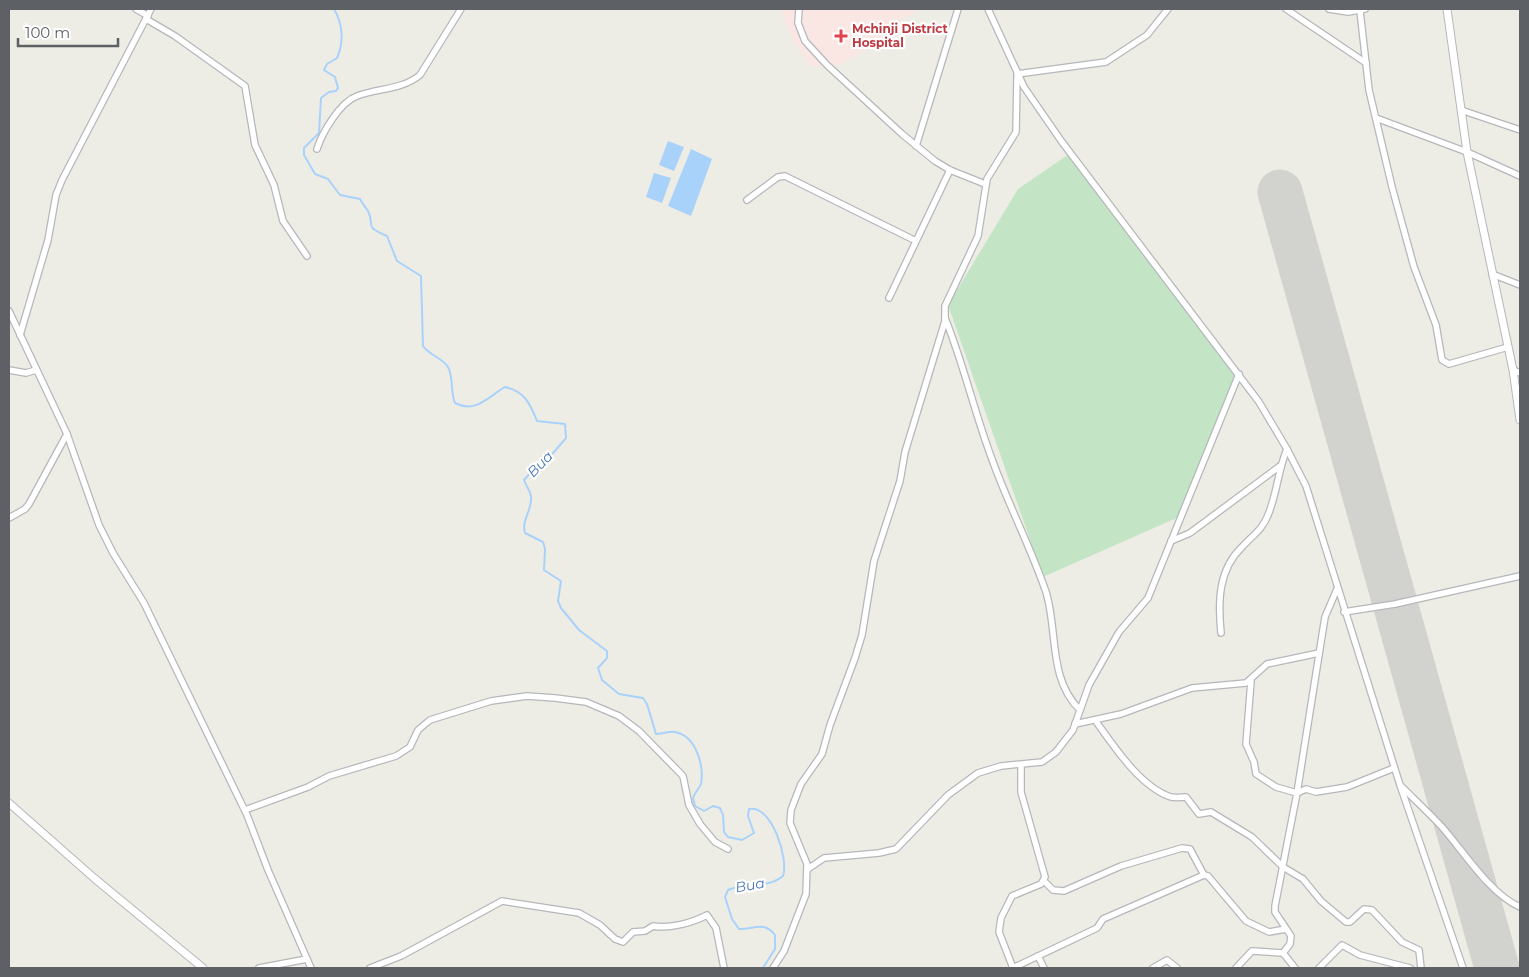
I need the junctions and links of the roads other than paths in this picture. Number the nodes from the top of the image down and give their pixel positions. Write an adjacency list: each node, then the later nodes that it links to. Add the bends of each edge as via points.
1 (136, 9): 12 (street)
2 (151, 9): 12 (street)
3 (461, 9): 19 (street, via 420,75 411,82 355,96 323,132)
4 (800, 9): 18 (street, via 798,23 805,40 827,65)
5 (958, 9): 18 (street)
6 (988, 9): 14 (street)
7 (1168, 9): 14 (street, via 1147,35 1106,62)
8 (1286, 9): 13 (street)
9 (1329, 9): 11 (street, via 1342,12)
10 (1447, 9): 15 (street)
11 (1362, 10): 13 (street)
12 (147, 18): 26 (street, via 245,86 255,145 274,185 284,221); 32 (street, via 62,180)
13 (1366, 63): 16 (street)
14 (1017, 74): 23 (street, via 1016,132); 38 (street, via 1062,142)
15 (1461, 110): 17 (street); 20 (street)
16 (1376, 118): 20 (street); 33 (street, via 1414,267 1436,325 1442,360 1449,364)
17 (1520, 130)
18 (916, 146): 21 (street)
19 (317, 148)
20 (1467, 152): 22 (street); 27 (street)
21 (950, 170): 23 (street); 25 (street)
22 (1520, 176)
23 (985, 184): 31 (street, via 978,236 945,306)
24 (747, 200): 25 (street, via 778,177 785,176)
25 (916, 241): 29 (street)
26 (307, 256)
27 (1492, 274): 28 (street); 33 (street)
28 (1520, 285)
29 (889, 298)
30 (9, 311): 32 (street)
31 (945, 318): 51 (street, via 993,462 1045,590 1062,682); 62 (street, via 905,452 900,481 874,561 855,658 822,754 801,784 791,810 790,823)
32 (20, 335): 35 (street)
33 (1508, 347): 36 (street)
34 (9, 370): 35 (street, via 26,373)
35 (36, 370): 40 (street)
36 (1513, 370): 37 (street); 39 (street)
37 (1520, 373)
38 (1239, 374): 41 (street); 44 (street)
39 (1520, 420)
40 (67, 434): 43 (street, via 29,504); 59 (street, via 100,526 144,603)
41 (1287, 448): 42 (street); 46 (street, via 1306,486)
42 (1280, 466): 44 (street, via 1190,532); 48 (street, via 1264,524 1233,556 1226,570 1219,600)
43 (9, 518)
44 (1171, 541): 51 (street, via 1148,598 1119,632 1089,685)
45 (1520, 576): 47 (street)
46 (1337, 589): 47 (street); 49 (street, via 1326,611)
47 (1344, 612): 55 (street)
48 (1222, 633)
49 (1319, 653): 50 (street, via 1267,664); 57 (street)
50 (1251, 681): 52 (street, via 1192,688); 57 (street, via 1246,744 1254,762 1254,771 1276,787)
51 (1080, 710): 53 (street)
52 (1095, 720): 53 (street); 61 (street, via 1122,756 1149,782 1170,796 1186,797 1199,814 1211,812 1252,837)
53 (1075, 724): 54 (street, via 1049,758)
54 (1021, 765): 62 (street, via 1001,766 978,773 948,795 896,849 824,858); 64 (street, via 1022,792)
55 (1394, 768): 56 (street); 57 (street, via 1347,787)
56 (1400, 785): 65 (street, via 1488,880); 84 (street)
57 (1297, 792): 61 (street)
58 (9, 804): 70 (street)
59 (245, 810): 60 (street, via 329,776 396,756 410,747 418,730 430,720 491,701 527,696 555,698 586,702 619,716 639,731 683,776 689,805 700,824 714,842); 69 (street)
60 (728, 849)
61 (1284, 867): 66 (street, via 1275,912); 83 (street, via 1303,879 1321,901 1346,922 1364,909 1372,910 1402,942 1419,950)
62 (808, 869): 75 (street, via 806,894 797,921)
63 (1204, 875): 64 (street, via 1190,849 1182,848 1121,866 1064,891 1052,890); 66 (street, via 1246,922 1269,932); 68 (street, via 1103,919 1097,928)
64 (1044, 881): 68 (street, via 1012,896 999,929 1013,968)
65 (1520, 907)
66 (1286, 929): 67 (street, via 1291,940)
67 (1283, 953): 79 (street, via 1252,951); 80 (street)
68 (1038, 956): 76 (street)
69 (307, 958): 71 (street); 72 (street)
70 (203, 968)
71 (259, 968)
72 (311, 968)
73 (370, 968): 74 (street, via 401,956 502,901 579,913 623,942 634,932 653,926 672,926 709,916 716,928)
74 (724, 968)
75 (773, 968)
76 (1044, 968)
77 (1153, 968): 78 (street, via 1167,960)
78 (1177, 968)
79 (1236, 968)
80 (1295, 968)
81 (1319, 968): 82 (street, via 1342,945 1360,955)
82 (1410, 968)
83 (1421, 968)
84 (1463, 968)

